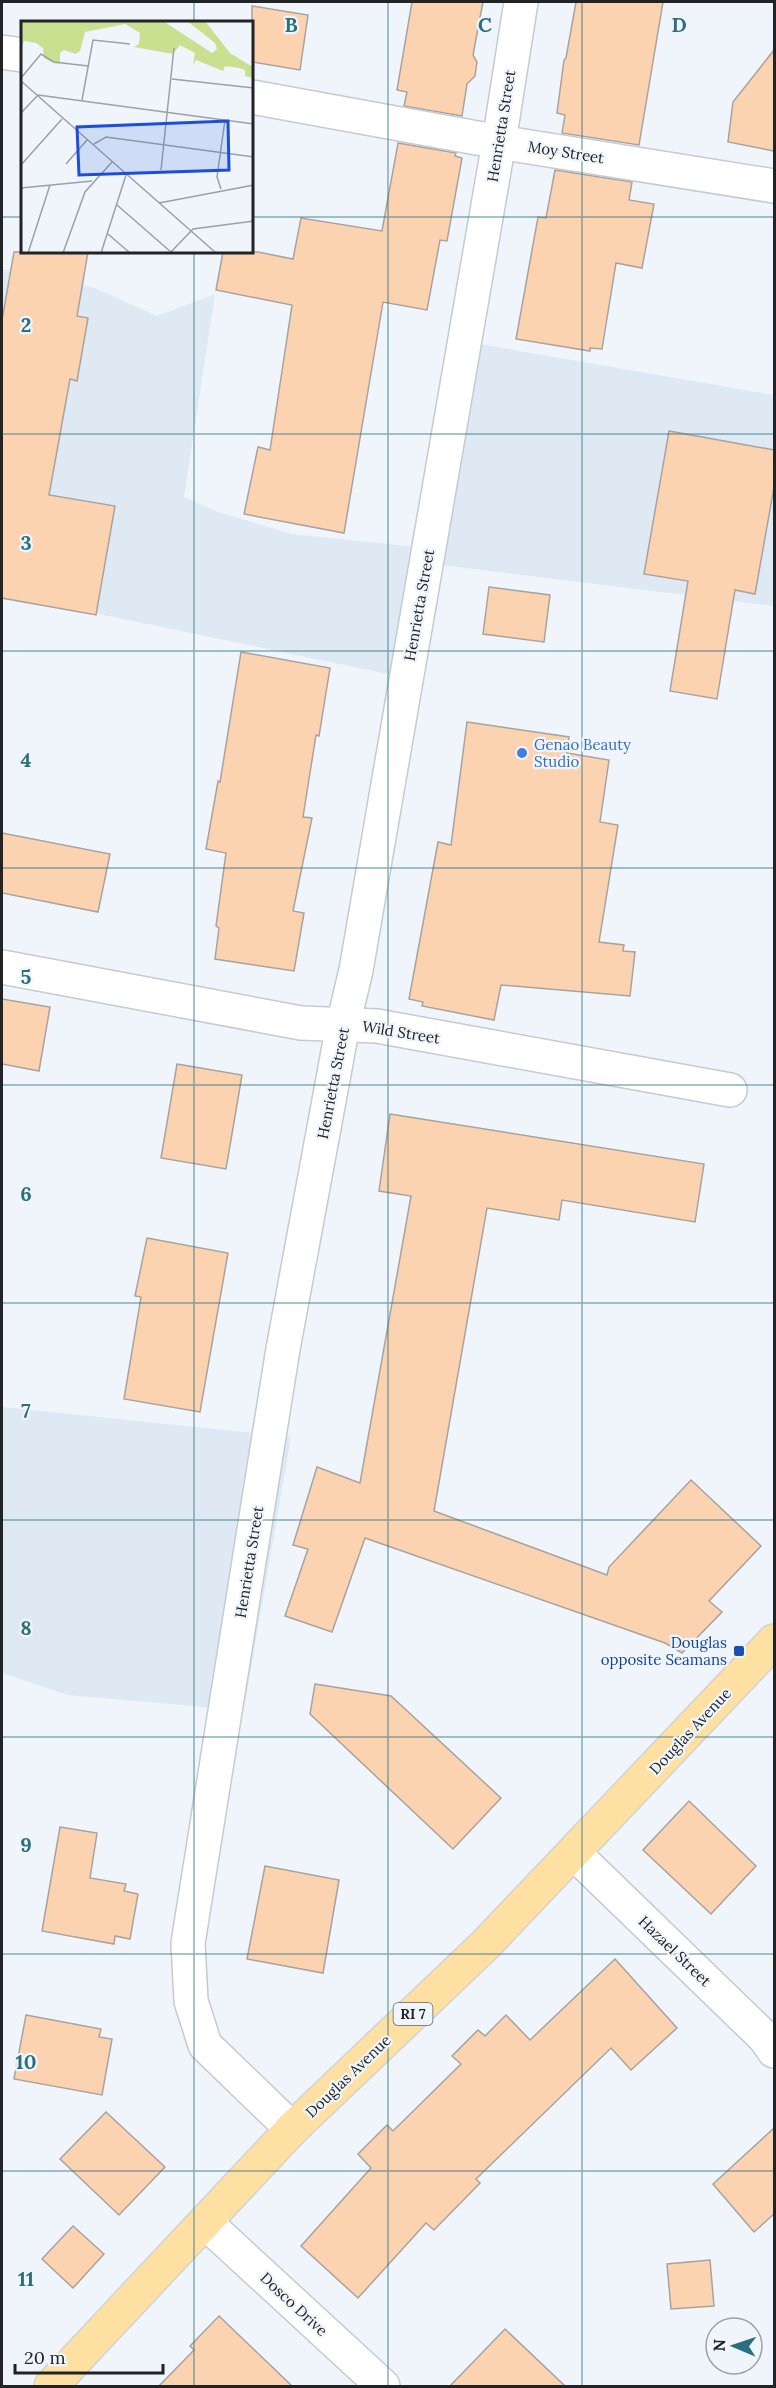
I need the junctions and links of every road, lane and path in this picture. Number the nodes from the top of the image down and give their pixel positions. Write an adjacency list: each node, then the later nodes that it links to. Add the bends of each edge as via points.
1 (521, 2): 5 (street, Henrietta Street)
2 (2, 52): 3 (street)
3 (21, 55)
4 (254, 97): 5 (street, Moy Street)
5 (499, 142): 6 (street, Moy Street); 8 (street, Henrietta Street, via 358,958)
6 (774, 186)
7 (2, 967): 8 (street, Wild Street, via 301,1023)
8 (343, 1025): 9 (street, Wild Street, via 377,1026); 13 (street, Henrietta Street, via 283,1349 188,1943 191,2001 205,2045)
9 (730, 1090)
10 (774, 1641): 11 (main road, Douglas Avenue / RI 7)
11 (574, 1853): 12 (street, Hazael Street); 13 (main road, Douglas Avenue / RI 7, via 486,1944)
12 (774, 2051)
13 (292, 2129): 14 (main road, Douglas Avenue / RI 7)
14 (205, 2222): 15 (main road, Douglas Avenue / RI 7); 16 (street, Dosco Drive)
15 (51, 2386)
16 (383, 2386)

